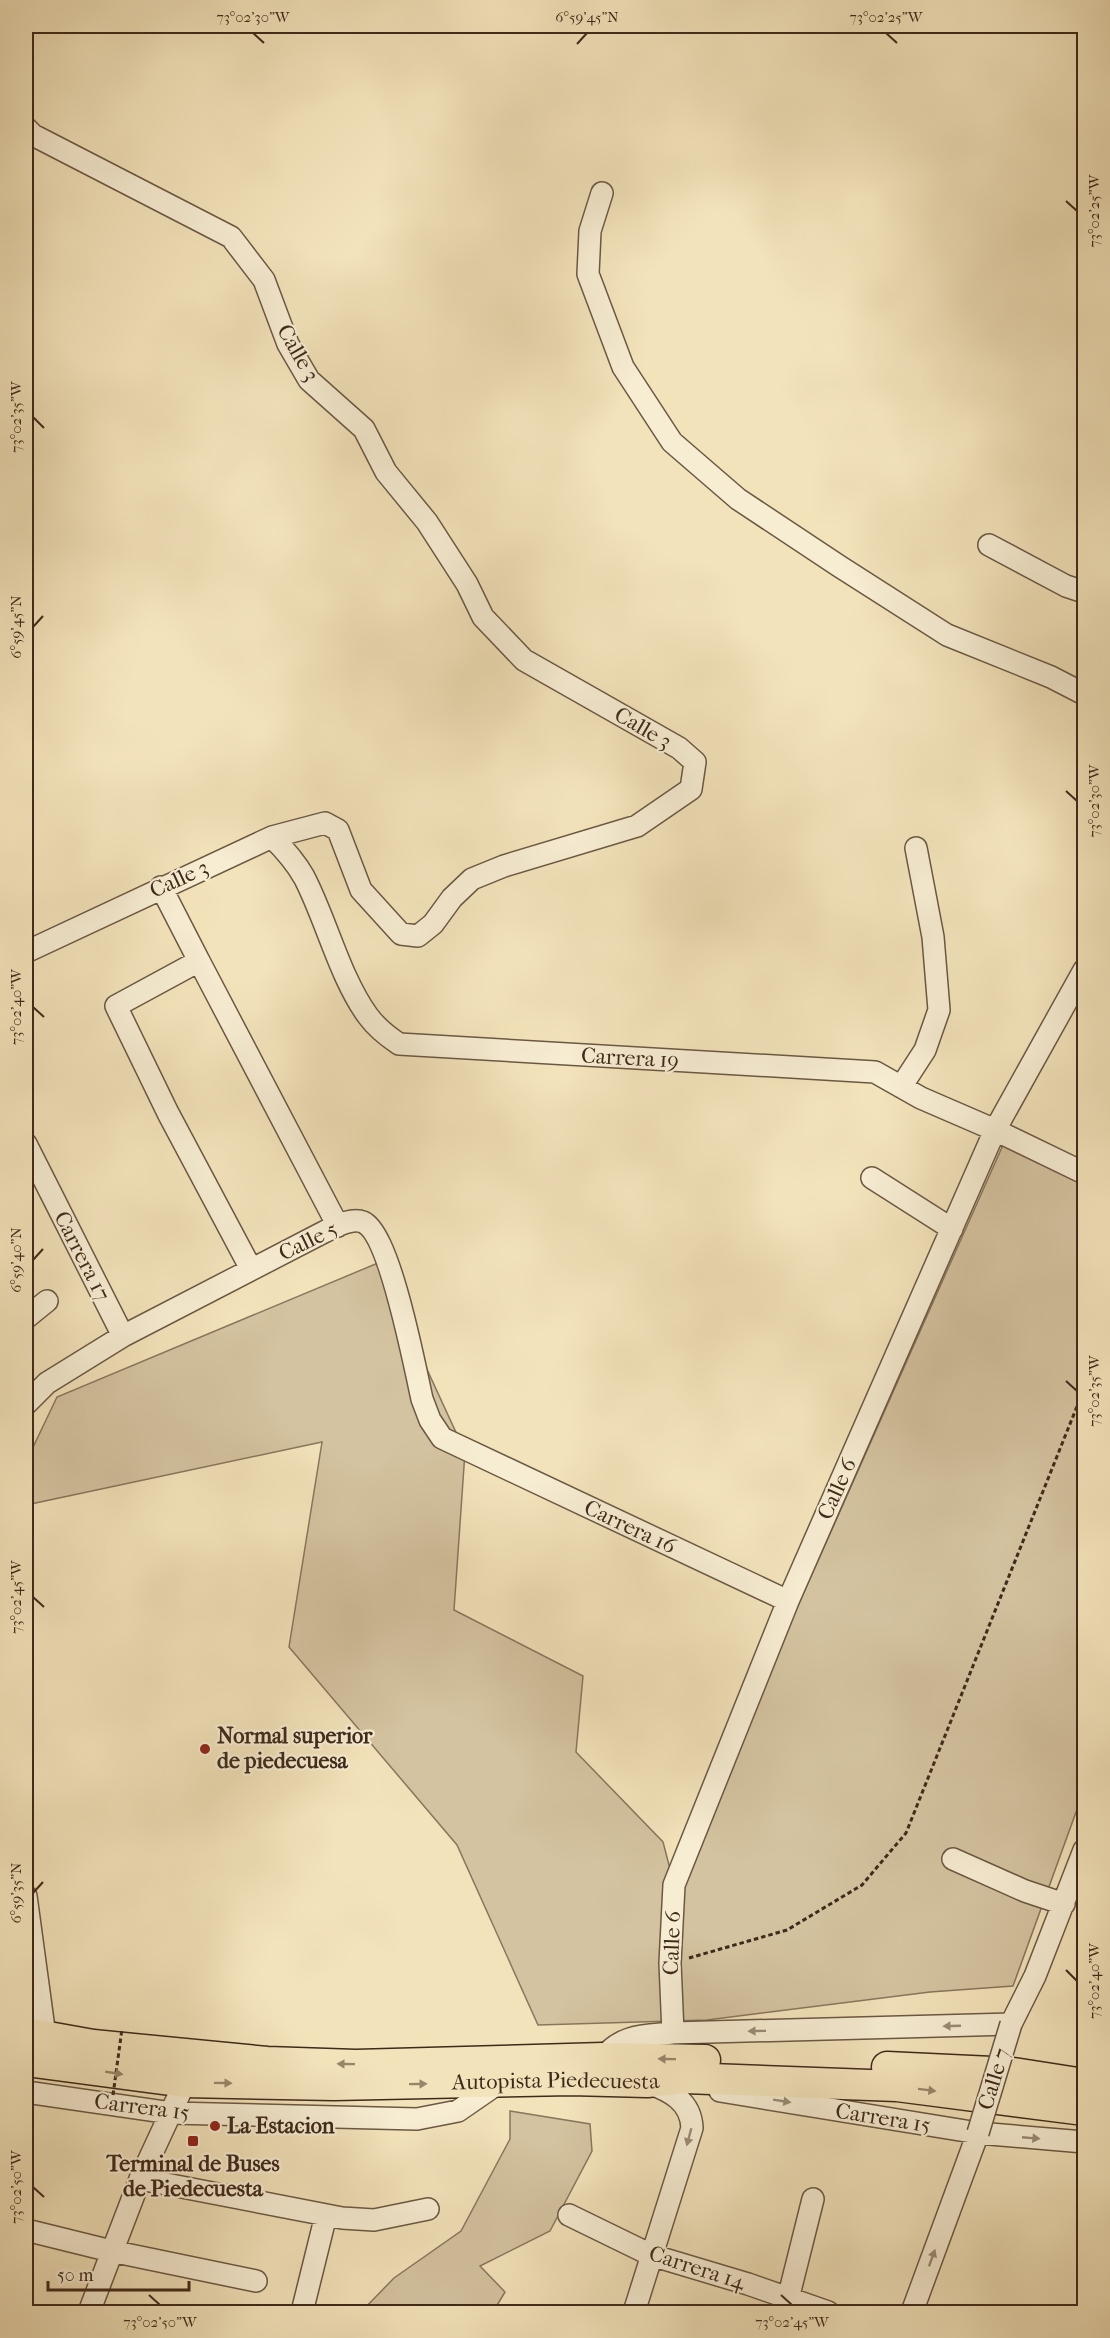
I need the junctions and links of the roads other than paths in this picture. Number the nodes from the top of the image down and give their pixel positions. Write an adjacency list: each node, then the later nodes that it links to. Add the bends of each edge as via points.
1 (26, 128): 6 (street, Calle 3, via 231,237 264,280 288,344 309,380 364,429 386,472 427,522 483,617 524,660 679,748 695,762 691,789 637,826 472,879 418,936 400,934 360,890 338,830 324,823)
2 (602, 193): 5 (street, via 590,231 588,274 623,367 672,442 738,499 947,635 1051,676)
3 (989, 545): 4 (street)
4 (1084, 592)
5 (1084, 694)
6 (272, 837): 8 (street, Calle 3); 12 (street, Carrera 19, via 304,877 368,1016 399,1044 875,1072)
7 (916, 848): 12 (street, via 933,937 939,1010 925,1050)
8 (161, 887): 9 (street, Calle 3); 10 (street)
9 (26, 952)
10 (199, 961): 17 (street); 19 (street, via 116,1006)
11 (1084, 970): 13 (street, Calle 6)
12 (901, 1087): 13 (street, Carrera 19)
13 (995, 1130): 15 (street, Carrera 19); 18 (street, Calle 6)
14 (26, 1144): 22 (street, Carrera 17)
15 (1084, 1173)
16 (872, 1178): 18 (street)
17 (338, 1226): 19 (street, Calle 5); 24 (street, Calle 5, via 362,1221 378,1238 430,1420 442,1438)
18 (952, 1229): 25 (street, Calle 6)
19 (251, 1269): 22 (street, Calle 5)
20 (48, 1301): 21 (street)
21 (26, 1318)
22 (123, 1336): 23 (street, Calle 5, via 47,1383)
23 (26, 1404)
24 (472, 1453): 25 (street, Carrera 16)
25 (788, 1601): 31 (street, Calle 6, via 674,1885 669,1963)
26 (1084, 1850): 29 (street, Calle 7)
27 (953, 1859): 29 (street)
28 (26, 1896): 32 (street)
29 (1064, 1904): 30 (street, Calle 7)
30 (1011, 2024): 31 (street, one-way to 31); 43 (street, Calle 7, bridge)
31 (673, 2033): 33 (street, via 634,2038 613,2046)
32 (35, 2035): 33 (highway, Autopista Piedecuesta, one-way to 32, via 356,2065 267,2062)
33 (603, 2058): 39 (highway, Autopista Piedecuesta, one-way to 33, via 977,2071)
34 (26, 2061): 36 (highway, Autopista Piedecuesta, one-way to 36)
35 (685, 2078): 38 (highway, Autopista Piedecuesta); 41 (highway, Autopista Piedecuesta, one-way to 41, via 897,2086); 43 (street, Carrera 15, one-way to 43, via 707,2089)
36 (185, 2082): 37 (highway, Autopista Piedecuesta, one-way to 37, via 334,2085); 42 (street)
37 (500, 2082): 38 (highway, Autopista Piedecuesta); 42 (street, Carrera 15, via 458,2111 417,2119)
38 (647, 2082): 52 (street, one-way to 52, via 670,2091 692,2117 692,2128)
39 (1084, 2084)
40 (26, 2092): 42 (street, Carrera 15)
41 (1084, 2110)
42 (171, 2113): 45 (street)
43 (978, 2133): 44 (street, Carrera 15, one-way to 44); 59 (street, Calle 7, one-way to 43)
44 (1084, 2142)
45 (140, 2180): 48 (street); 51 (street)
46 (813, 2199): 54 (street)
47 (428, 2209): 48 (street, via 374,2220)
48 (326, 2215): 56 (street)
49 (569, 2215): 52 (street, Carrera 14)
50 (26, 2230): 51 (street)
51 (111, 2252): 53 (street); 55 (street)
52 (651, 2255): 54 (street, Carrera 14); 57 (street)
53 (256, 2281)
54 (788, 2299): 58 (street, Carrera 14)
55 (89, 2313)
56 (302, 2313)
57 (633, 2313)
58 (828, 2313)
59 (912, 2313)

